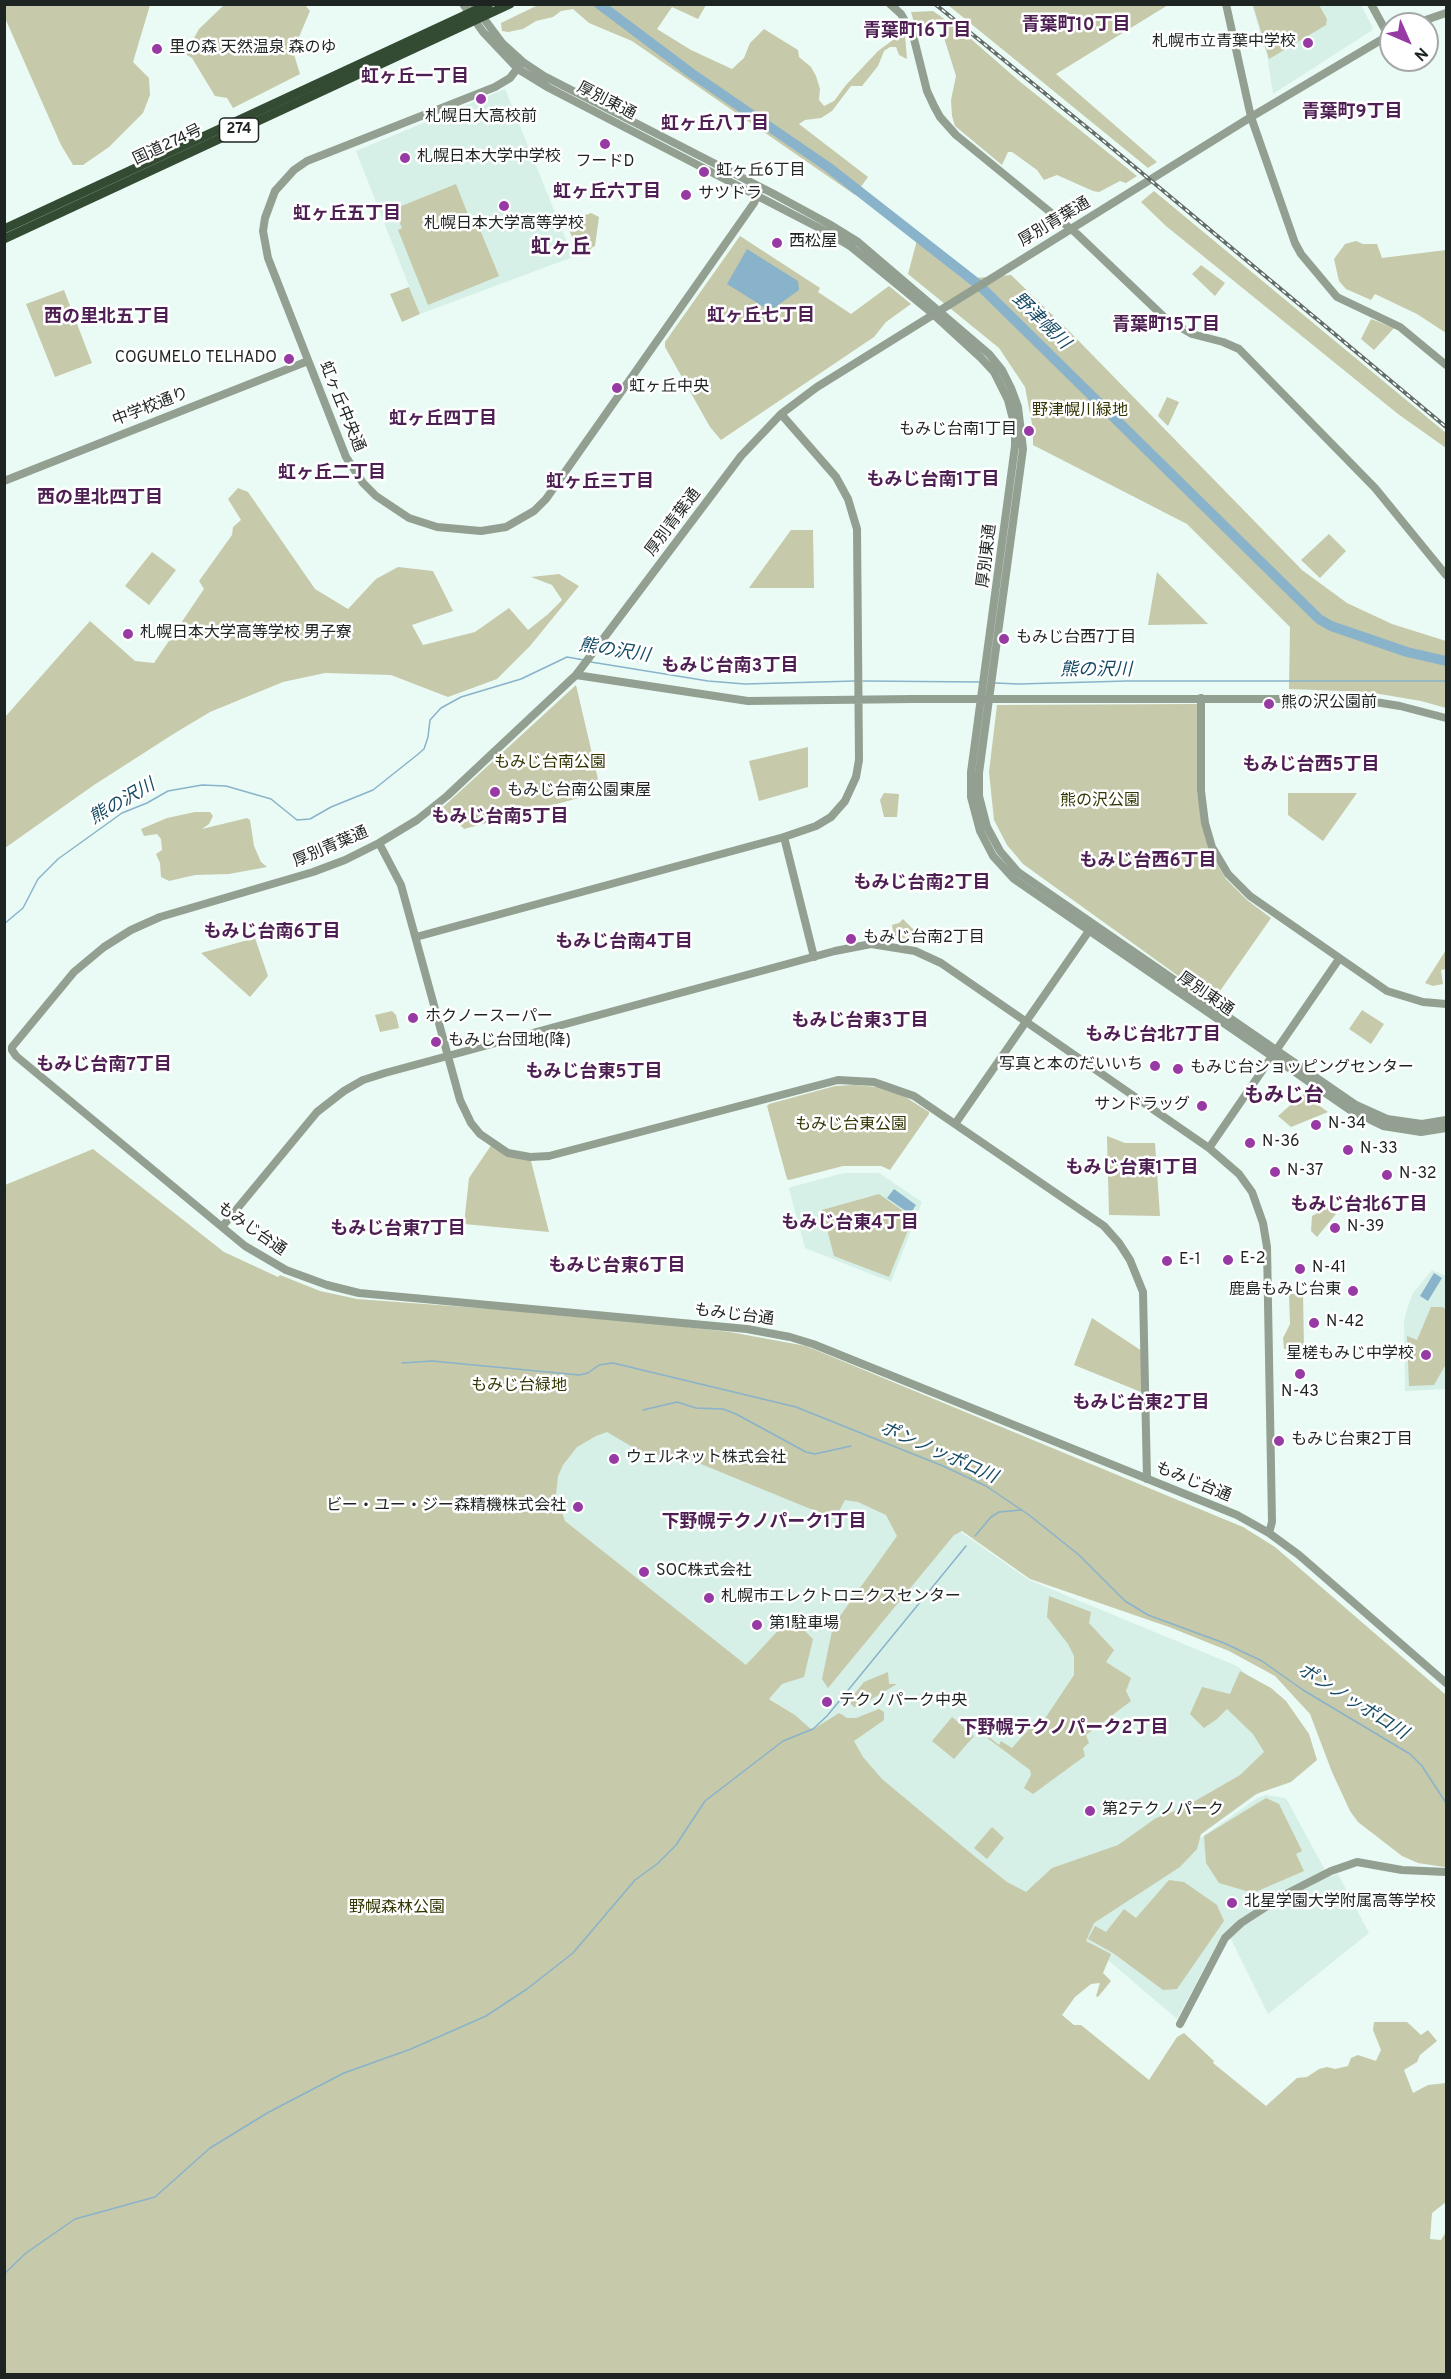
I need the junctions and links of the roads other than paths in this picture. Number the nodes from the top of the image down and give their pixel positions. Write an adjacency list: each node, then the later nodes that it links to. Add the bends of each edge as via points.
1 (463, 4): 7 (street, 厚別東通)
2 (489, 4): 7 (highway, 274)
3 (510, 4): 7 (highway, 274)
4 (890, 4): 14 (street, via 902,14 913,35 927,91 940,117 956,135)
5 (1226, 4): 11 (street)
6 (1371, 4): 8 (street)
7 (475, 13): 10 (street, 厚別東通); 13 (highway, 国道274号 / 274); 15 (highway, 国道274号 / 274)
8 (1379, 17)
9 (1379, 40): 11 (street, 厚別青葉通)
10 (520, 65): 12 (street, 厚別東通); 17 (street, 虹ヶ丘中央通, via 510,78 495,87 307,161 275,191 265,218 265,249)
11 (1251, 117): 14 (street, 厚別青葉通); 18 (street, via 1301,254 1337,297 1400,327)
12 (759, 191): 16 (street, 厚別東通, via 849,246); 17 (street, 虹ヶ丘中央通, via 546,499 524,518 506,526 481,531 437,527 409,518 376,496 346,457)
13 (4, 229)
14 (1071, 229): 16 (street, 厚別青葉通); 21 (street, via 1166,318 1192,334 1239,349 1375,488)
15 (4, 239)
16 (937, 312): 19 (street, 厚別青葉通); 25 (street, 厚別東通, via 994,372 1008,400 1015,427)
17 (308, 361): 20 (street, 中学校通り)
18 (1446, 365)
19 (781, 414): 22 (street, 厚別青葉通, via 741,456); 23 (street, via 836,477 853,514 857,529)
20 (4, 481)
21 (1446, 575)
22 (578, 672): 23 (street, via 748,701); 28 (street, 厚別青葉通, via 447,796)
23 (858, 696): 25 (street); 27 (street, via 859,760 851,791 831,817)
24 (1201, 698): 25 (street); 26 (street, via 1356,699); 32 (street, via 1201,791 1212,847 1250,896)
25 (985, 700): 29 (street, 厚別東通, via 971,780 980,831 993,856 1014,879)
26 (1446, 718)
27 (784, 837): 30 (street); 31 (street)
28 (379, 843): 30 (street, via 401,885); 35 (street, 厚別青葉通, via 319,871 160,917 131,930 74,972)
29 (1090, 928): 34 (street); 36 (street, 厚別東通)
30 (416, 937): 37 (street)
31 (814, 957): 34 (street, via 871,944 915,951 941,963); 37 (street)
32 (1339, 959): 33 (street, via 1388,991 1423,1002); 36 (street)
33 (1446, 1004)
34 (1025, 1023): 39 (street); 41 (street)
35 (12, 1047): 42 (street, もみじ台通, via 16,1056)
36 (1274, 1055): 38 (street, 厚別東通, via 1356,1105 1387,1119 1422,1124); 40 (street, 厚別東通, via 1350,1110 1383,1126 1421,1132); 41 (street)
37 (447, 1056): 39 (street, via 471,1123 492,1144 508,1153 530,1157 568,1152 838,1080 893,1087 914,1096); 42 (street, via 385,1073 344,1090 306,1124)
38 (1446, 1120)
39 (955, 1124): 43 (street, via 1104,1226 1136,1271 1143,1292)
40 (1446, 1128)
41 (1209, 1148): 44 (street, via 1239,1174 1252,1192 1266,1236 1272,1522)
42 (222, 1227): 43 (street, もみじ台通, via 286,1270 359,1293 747,1329 790,1337)
43 (1147, 1479): 44 (street, もみじ台通, via 1237,1515)
44 (1269, 1533): 45 (street, もみじ台通)
45 (1446, 1683)
46 (1446, 1872): 47 (street, via 1357,1862 1286,1894 1225,1938)
47 (1180, 2024)

